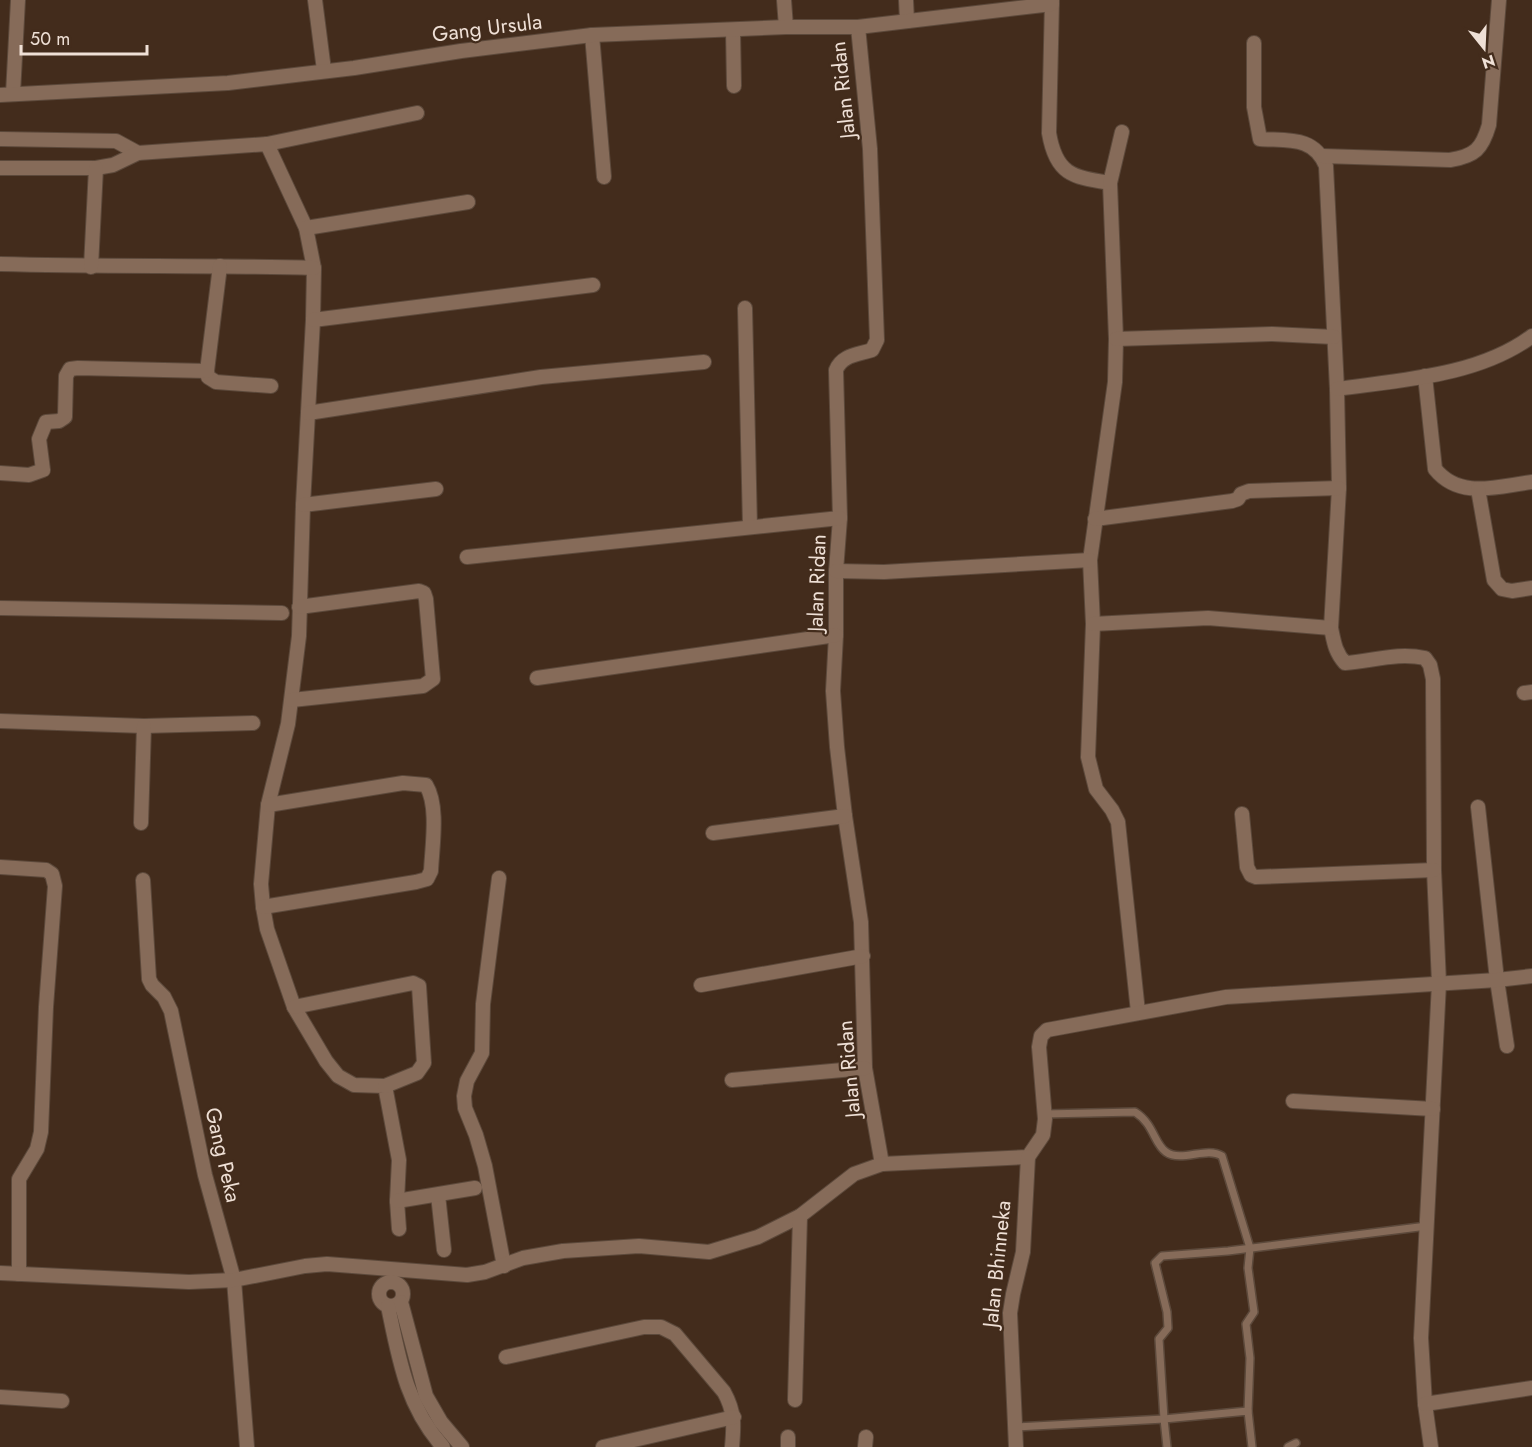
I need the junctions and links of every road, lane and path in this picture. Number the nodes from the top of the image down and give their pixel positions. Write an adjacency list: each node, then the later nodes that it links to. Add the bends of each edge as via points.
1 (18, 0): 15 (street)
2 (315, 0): 13 (street)
3 (784, 0): 8 (street)
4 (906, 0): 7 (street)
5 (1499, 0): 21 (street, via 1489,125 1480,147 1465,157 1450,160)
6 (1052, 2): 7 (street, Gang Ursula); 25 (street, via 1049,133 1055,158 1078,178)
7 (907, 21): 9 (street, Gang Ursula)
8 (786, 27): 9 (street, Gang Ursula); 10 (street, Gang Ursula)
9 (858, 27): 50 (street, Jalan Ridan, via 870,149 877,340 872,350 844,358 836,370)
10 (732, 30): 11 (street, Gang Ursula); 14 (street)
11 (592, 36): 13 (street, Gang Ursula); 24 (street)
12 (1254, 43): 21 (street, via 1254,107 1260,139 1307,144)
13 (324, 70): 15 (street, Gang Ursula, via 228,83)
14 (734, 86)
15 (6, 94)
16 (417, 113): 19 (street)
17 (1122, 132): 25 (street)
18 (0, 139): 20 (street, via 116,141)
19 (267, 144): 20 (street); 27 (street)
20 (138, 153): 23 (street)
21 (1322, 156): 36 (street, via 1328,183)
22 (0, 168): 23 (street)
23 (96, 168): 30 (street)
24 (604, 177)
25 (1110, 183): 37 (street)
26 (468, 202): 27 (street)
27 (306, 228): 31 (street)
28 (0, 264): 30 (street)
29 (220, 266): 30 (street); 31 (street); 39 (street)
30 (91, 267)
31 (314, 268): 34 (street)
32 (593, 285): 34 (street)
33 (745, 309): 52 (street)
34 (314, 320): 43 (street)
35 (1532, 336): 40 (street, via 1498,356)
36 (1334, 338): 37 (street, via 1272,334); 42 (street)
37 (1116, 339): 51 (street, via 1113,405)
38 (704, 362): 43 (street, via 541,377)
39 (207, 371): 41 (street, via 208,378 216,382); 44 (street, via 70,369 66,376 64,417 46,422 39,439 43,470 29,475)
40 (1425, 376): 42 (street); 48 (street, via 1435,469 1453,485)
41 (271, 386)
42 (1337, 389): 46 (street)
43 (308, 413): 49 (street)
44 (0, 473)
45 (1532, 482): 48 (street)
46 (1339, 488): 51 (street, via 1249,491 1232,501); 61 (street)
47 (436, 489): 49 (street)
48 (1478, 489): 56 (street, via 1494,580 1502,589)
49 (303, 505): 57 (street)
50 (840, 518): 52 (street); 55 (street, Jalan Ridan)
51 (1095, 519): 54 (street)
52 (750, 527): 53 (street)
53 (467, 557)
54 (1090, 560): 55 (street, via 884,572); 60 (street)
55 (836, 571): 62 (street, Jalan Ridan)
56 (1532, 588)
57 (299, 607): 64 (street); 64 (street, via 424,593 433,680 423,686)
58 (0, 608): 59 (street)
59 (282, 613)
60 (1093, 624): 61 (street, via 1208,618); 85 (street, via 1088,757 1096,789 1118,822)
61 (1331, 628): 75 (street, via 1338,656 1345,663 1410,655 1425,658 1430,665)
62 (836, 635): 63 (street); 71 (street, Jalan Ridan, via 832,691)
63 (537, 678)
64 (292, 700): 68 (street)
65 (0, 720): 67 (street)
66 (253, 723): 67 (street)
67 (144, 726): 72 (street)
68 (268, 805): 78 (street); 78 (street, via 403,783 426,785 434,805 431,872 427,879 416,882)
69 (1478, 807): 81 (street)
70 (1242, 814): 75 (street, via 1247,867 1256,877)
71 (845, 816): 73 (street); 79 (street, Jalan Ridan)
72 (141, 823)
73 (713, 833)
74 (0, 867): 105 (street, via 46,870 52,874 55,886 41,1132 37,1149 19,1179)
75 (1434, 870): 82 (street)
76 (499, 878): 103 (street, via 483,1004 482,1053 467,1081 464,1096 484,1166)
77 (143, 880): 107 (street, Gang Peka, via 149,978 171,1011 202,1164)
78 (262, 907): 84 (street)
79 (863, 956): 83 (street); 87 (street, Jalan Ridan)
80 (1532, 976): 81 (street)
81 (1497, 980): 82 (street); 86 (street)
82 (1439, 983): 85 (street, via 1226,997); 91 (street)
83 (701, 986)
84 (294, 1007): 89 (street, via 338,1076 354,1084); 89 (street, via 413,983 419,986 423,1063 417,1073)
85 (1138, 1012): 92 (street, via 1047,1030 1041,1036)
86 (1507, 1046)
87 (865, 1068): 88 (street); 94 (street, Jalan Ridan)
88 (732, 1080)
89 (385, 1086): 97 (street, via 399,1161)
90 (1293, 1101): 91 (street)
91 (1433, 1109): 99 (street)
92 (1045, 1114): 93 (street, via 1043,1135); 101 (lane, via 1135,1112 1152,1127 1168,1154 1220,1155)
93 (1028, 1157): 94 (street); 121 (street, Jalan Bhinneka, via 1023,1252 1010,1313)
94 (882, 1164): 98 (street, via 854,1173)
95 (476, 1188): 96 (street)
96 (438, 1195): 97 (street); 102 (street)
97 (397, 1201): 100 (street)
98 (800, 1216): 103 (street, via 758,1237 709,1252 639,1246 563,1251 523,1258); 114 (street)
99 (1427, 1226): 101 (lane); 116 (street, via 1421,1338)
100 (399, 1229)
101 (1250, 1248): 117 (lane, via 1248,1268 1254,1312 1246,1324 1250,1358); 119 (lane, via 1162,1256 1155,1263 1168,1328 1160,1339)
102 (444, 1250)
103 (504, 1266): 106 (street, via 467,1275)
104 (0, 1273): 105 (street)
105 (19, 1274): 107 (street, via 189,1282)
106 (392, 1275): 107 (street, via 327,1264); 108 (street, via 403,1294); 108 (street, via 378,1295 381,1302)
107 (234, 1280): 123 (street, Gang Peka)
108 (394, 1304): 110 (street); 111 (street)
109 (506, 1357): 118 (street, via 631,1329 662,1327 675,1334 724,1392)
110 (419, 1374): 111 (street); 120 (street)
111 (405, 1380): 122 (street)
112 (1532, 1388): 116 (street)
113 (0, 1397): 115 (street)
114 (795, 1400)
115 (62, 1401)
116 (1425, 1404): 131 (street)
117 (1248, 1411): 119 (lane); 130 (lane)
118 (734, 1417): 126 (street); 127 (street)
119 (1164, 1419): 121 (lane); 129 (lane)
120 (441, 1422): 122 (street); 125 (street)
121 (1015, 1427): 128 (street, Jalan Bhinneka)
122 (429, 1431): 124 (street)
123 (247, 1447)
124 (443, 1447)
125 (462, 1447)
126 (603, 1447)
127 (732, 1447)
128 (1016, 1447)
129 (1167, 1447)
130 (1252, 1447)
131 (1431, 1447)

